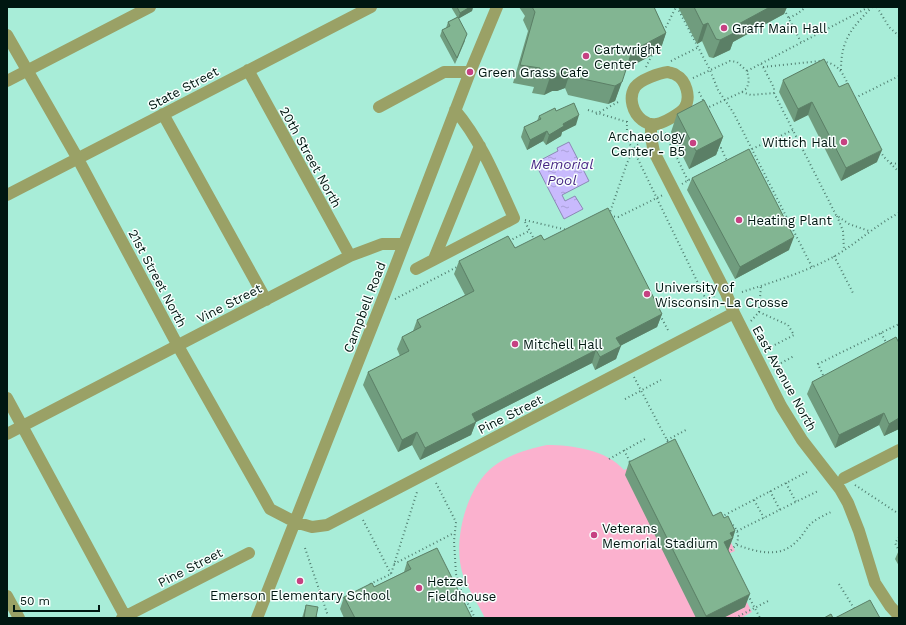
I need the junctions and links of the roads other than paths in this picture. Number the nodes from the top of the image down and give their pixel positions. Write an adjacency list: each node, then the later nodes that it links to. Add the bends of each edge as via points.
1 (150, 7): 6 (street)
2 (371, 7): 4 (street, State Street)
3 (497, 7): 8 (street, Campbell Road)
4 (353, 11): 7 (street, State Street)
5 (7, 35): 6 (street, 21st Street North)
6 (27, 70): 9 (street); 15 (street, 21st Street North)
7 (248, 70): 12 (street, State Street); 18 (street, 20th Street North)
8 (470, 72): 10 (street, via 444,72); 11 (street, Campbell Road)
9 (7, 80)
10 (379, 106)
11 (455, 110): 14 (street); 17 (street, Campbell Road)
12 (164, 114): 15 (street, State Street); 21 (street)
13 (651, 124): 13 (street, via 658,124 682,112 686,106 686,89 676,74 660,73 639,83 635,88 632,104 642,120); 22 (street, East Avenue North, via 654,152)
14 (480, 146): 19 (street); 19 (street, via 519,219)
15 (78, 159): 16 (street, State Street); 23 (street, 21st Street North)
16 (7, 195)
17 (404, 244): 18 (street, Vine Street, via 382,244); 29 (street, Campbell Road)
18 (350, 256): 21 (street, Vine Street)
19 (434, 259): 20 (street)
20 (416, 268)
21 (266, 300): 23 (street, Vine Street)
22 (734, 313): 29 (street, Pine Street, via 327,525 312,527); 32 (street, East Avenue North, via 781,406 802,440 848,503 875,583)
23 (178, 346): 25 (street, Vine Street); 29 (street, 21st Street North, via 270,509)
24 (7, 398): 25 (street)
25 (22, 426): 26 (street, Vine Street); 34 (street)
26 (7, 434)
27 (899, 450): 28 (street)
28 (844, 478)
29 (295, 522): 35 (street, Campbell Road)
30 (249, 552): 34 (street, Pine Street)
31 (7, 596): 33 (street)
32 (899, 616)
33 (19, 618)
34 (124, 618)
35 (257, 618)

